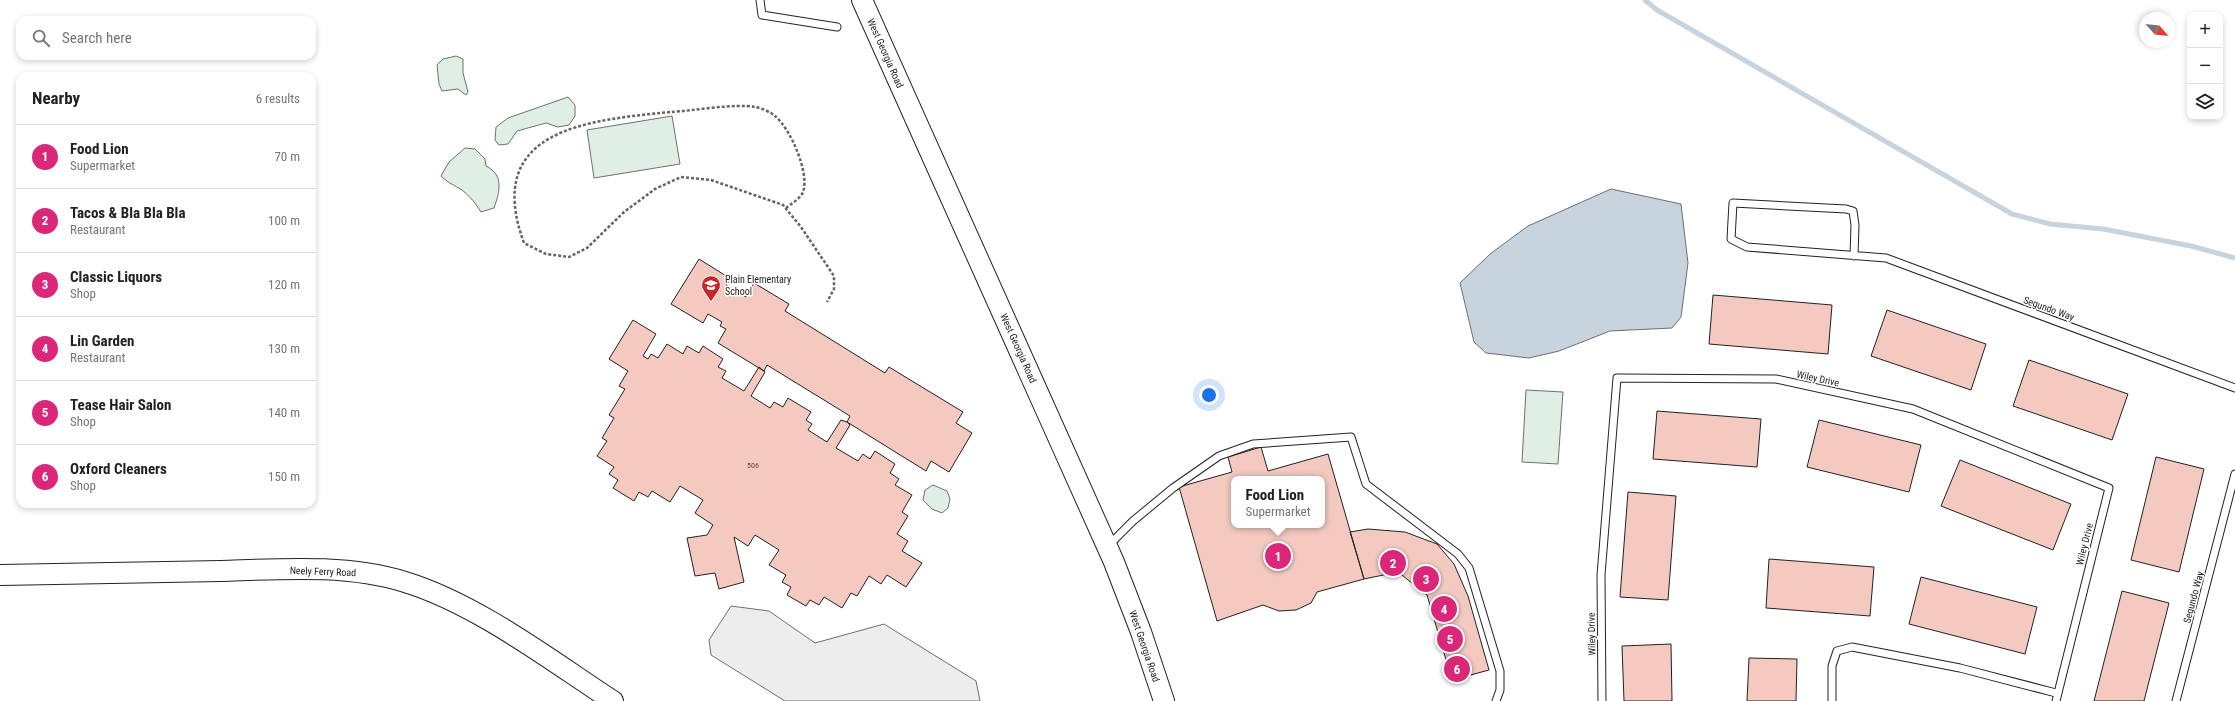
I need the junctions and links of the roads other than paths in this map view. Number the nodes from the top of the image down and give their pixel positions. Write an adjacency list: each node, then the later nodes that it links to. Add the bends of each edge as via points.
1 (760, 0): 3 (lane, via 762,15)
2 (862, 0): 7 (main road, West Georgia Road)
3 (837, 27)
4 (1854, 256): 4 (lane, Segundo Way, via 1747,247 1731,239 1733,203 1853,211); 5 (lane, Segundo Way, via 1886,258)
5 (2235, 388)
6 (2235, 474): 16 (lane, Segundo Way)
7 (1107, 547): 11 (main road, West Georgia Road, via 1141,632); 12 (lane, via 1133,521 1173,488 1219,456 1253,444 1351,437 1366,484 1458,554 1469,568 1500,671 1500,690)
8 (0, 575): 10 (main road, Neely Ferry Road, via 256,570 332,570 369,574 405,582 443,595 482,616)
9 (2056, 693): 13 (lane, Wiley Drive, via 2109,488 1913,409 1776,380 1617,378 1601,575); 14 (lane, via 1960,668 1852,647 1837,651 1832,666); 15 (lane, Wiley Drive)
10 (613, 701)
11 (1164, 701)
12 (1496, 701)
13 (1602, 701)
14 (1832, 701)
15 (2056, 701)
16 (2176, 701)

